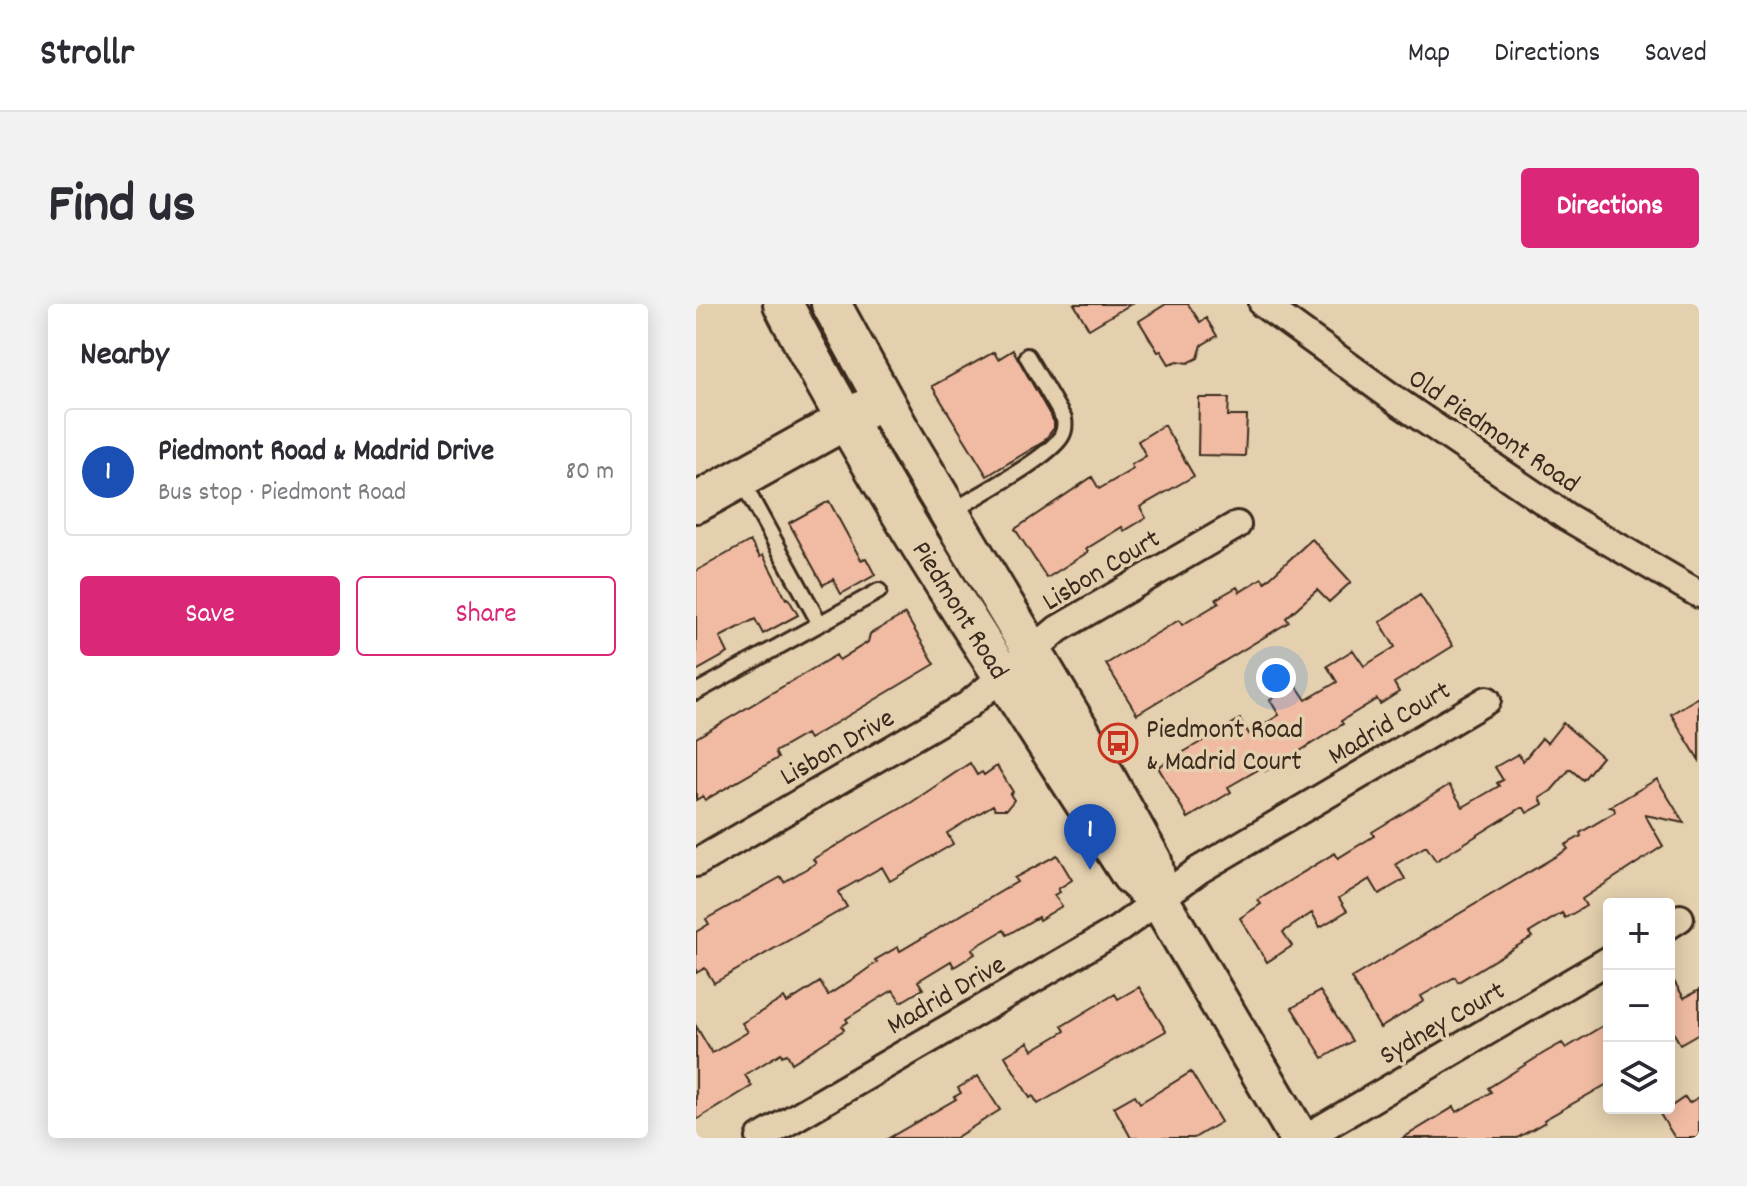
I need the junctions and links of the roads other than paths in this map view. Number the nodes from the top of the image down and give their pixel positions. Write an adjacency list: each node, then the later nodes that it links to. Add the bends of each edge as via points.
1 (783, 304): 6 (main road, Piedmont Road)
2 (831, 304): 5 (main road, Piedmont Road)
3 (1263, 304): 12 (street, Old Piedmont Road, via 1567,517)
4 (1027, 356): 9 (lane, via 1064,419 1061,437)
5 (882, 399): 6 (main road); 9 (main road, Piedmont Road)
6 (845, 420): 7 (main road); 15 (main road, Piedmont Road)
7 (740, 478): 8 (main road); 13 (lane)
8 (696, 503)
9 (950, 514): 14 (main road, Piedmont Road)
10 (1237, 525): 14 (street, Lisbon Court)
11 (879, 591): 13 (lane)
12 (1699, 594)
13 (820, 624): 16 (lane)
14 (1031, 650): 15 (street, Lisbon Court); 19 (main road, Piedmont Road, via 1152,861)
15 (1002, 675): 18 (street, Lisbon Drive, via 970,704); 19 (main road, Piedmont Road, via 1131,875)
16 (696, 692)
17 (1487, 700): 19 (street, Madrid Court, via 1199,870)
18 (696, 863)
19 (1160, 901): 21 (street, Madrid Drive); 22 (main road, Piedmont Road)
20 (1603, 964): 23 (street, Sydney Court)
21 (760, 1138)
22 (1299, 1138)
23 (1305, 1138)

